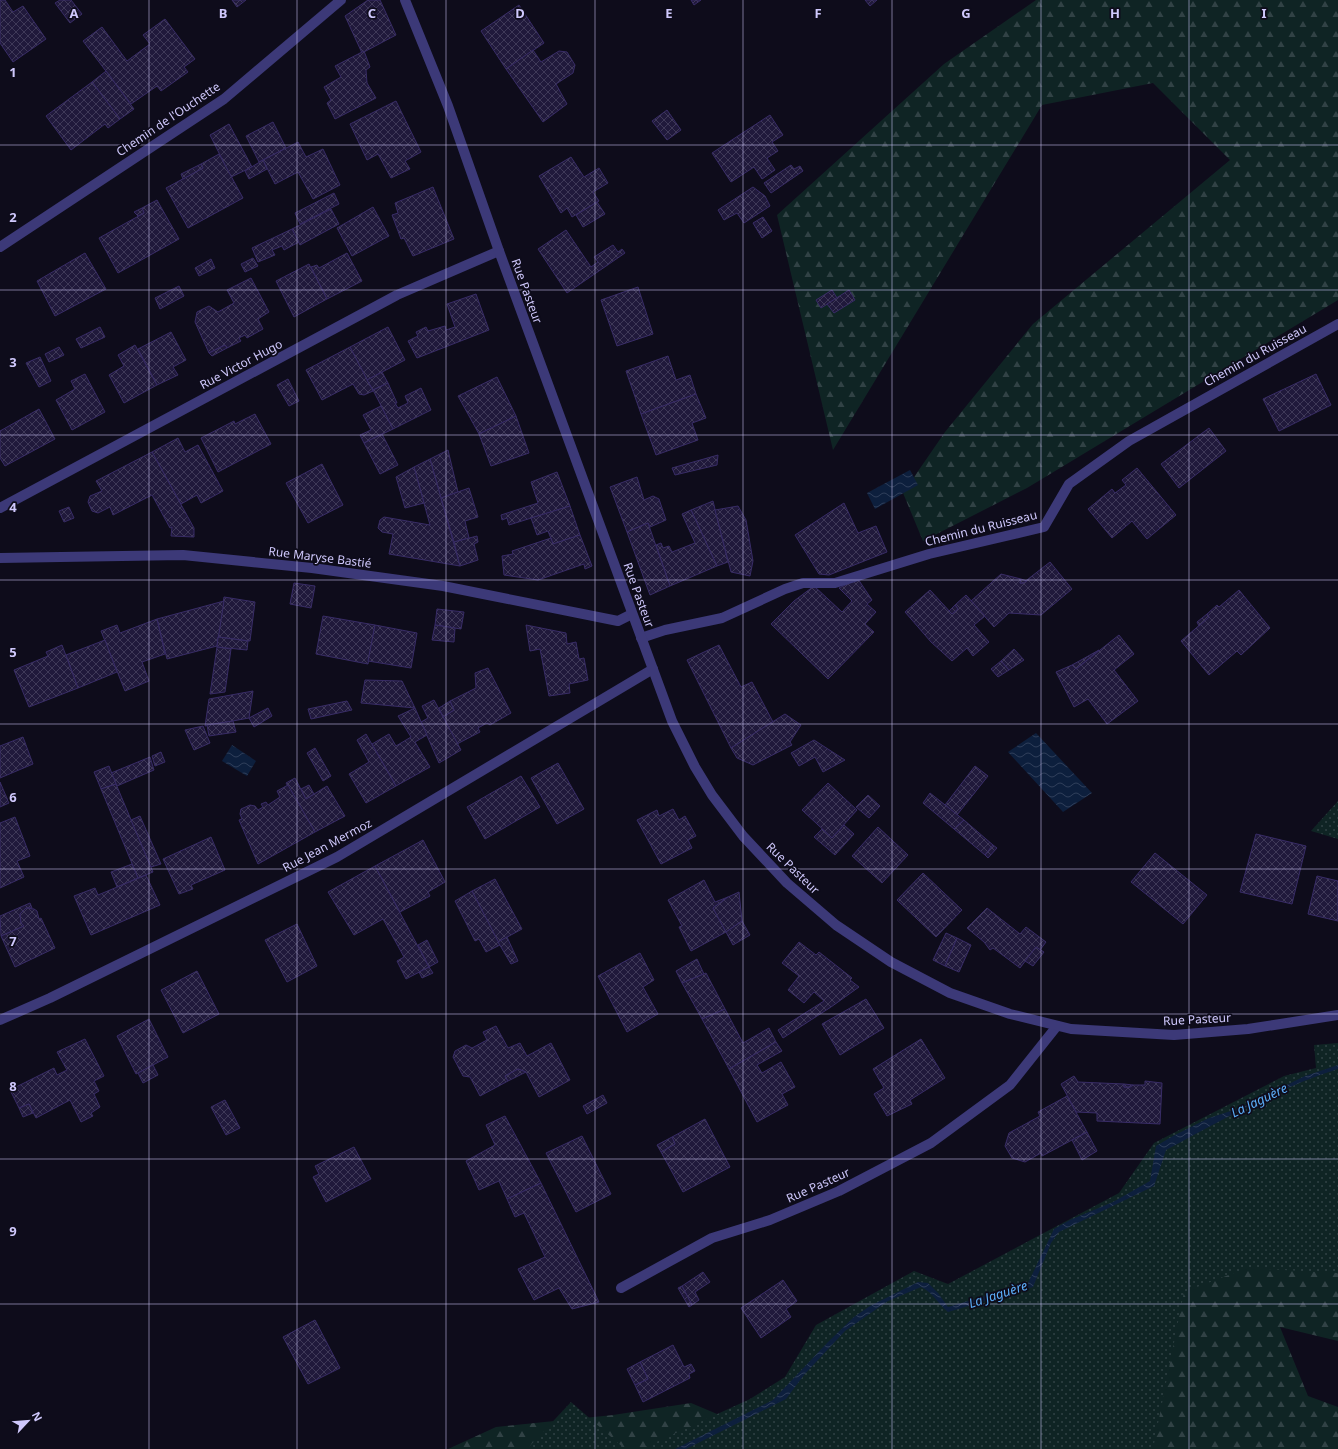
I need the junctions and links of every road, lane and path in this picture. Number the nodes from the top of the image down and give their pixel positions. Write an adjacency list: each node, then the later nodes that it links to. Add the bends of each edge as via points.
1 (341, 0): 3 (street, Chemin de l'Ouchette, via 224,99)
2 (405, 0): 4 (street, Rue Pasteur, via 445,98)
3 (0, 247)
4 (499, 251): 6 (street, Rue Victor Hugo, via 397,295); 8 (street, Rue Pasteur)
5 (1338, 324): 9 (street, Chemin du Ruisseau, via 1129,441 1069,484 1044,527 929,554 835,583 804,583 722,618 665,630)
6 (0, 508)
7 (0, 558): 8 (street, Rue Maryse Bastié, via 183,555 312,568 443,586 618,621)
8 (632, 614): 9 (street, Rue Pasteur)
9 (641, 638): 10 (street, Rue Pasteur)
10 (653, 669): 12 (street, Rue Jean Mermoz, via 337,857); 13 (street, Rue Pasteur, via 672,721 712,795 743,836 787,883 836,925 921,979 957,996 1010,1014)
11 (1338, 1015): 13 (street, Rue Pasteur, via 1248,1029 1174,1035)
12 (0, 1020)
13 (1057, 1026): 14 (street, Rue Pasteur, via 1010,1085 931,1143 839,1191 770,1220 712,1238)
14 (621, 1288)

